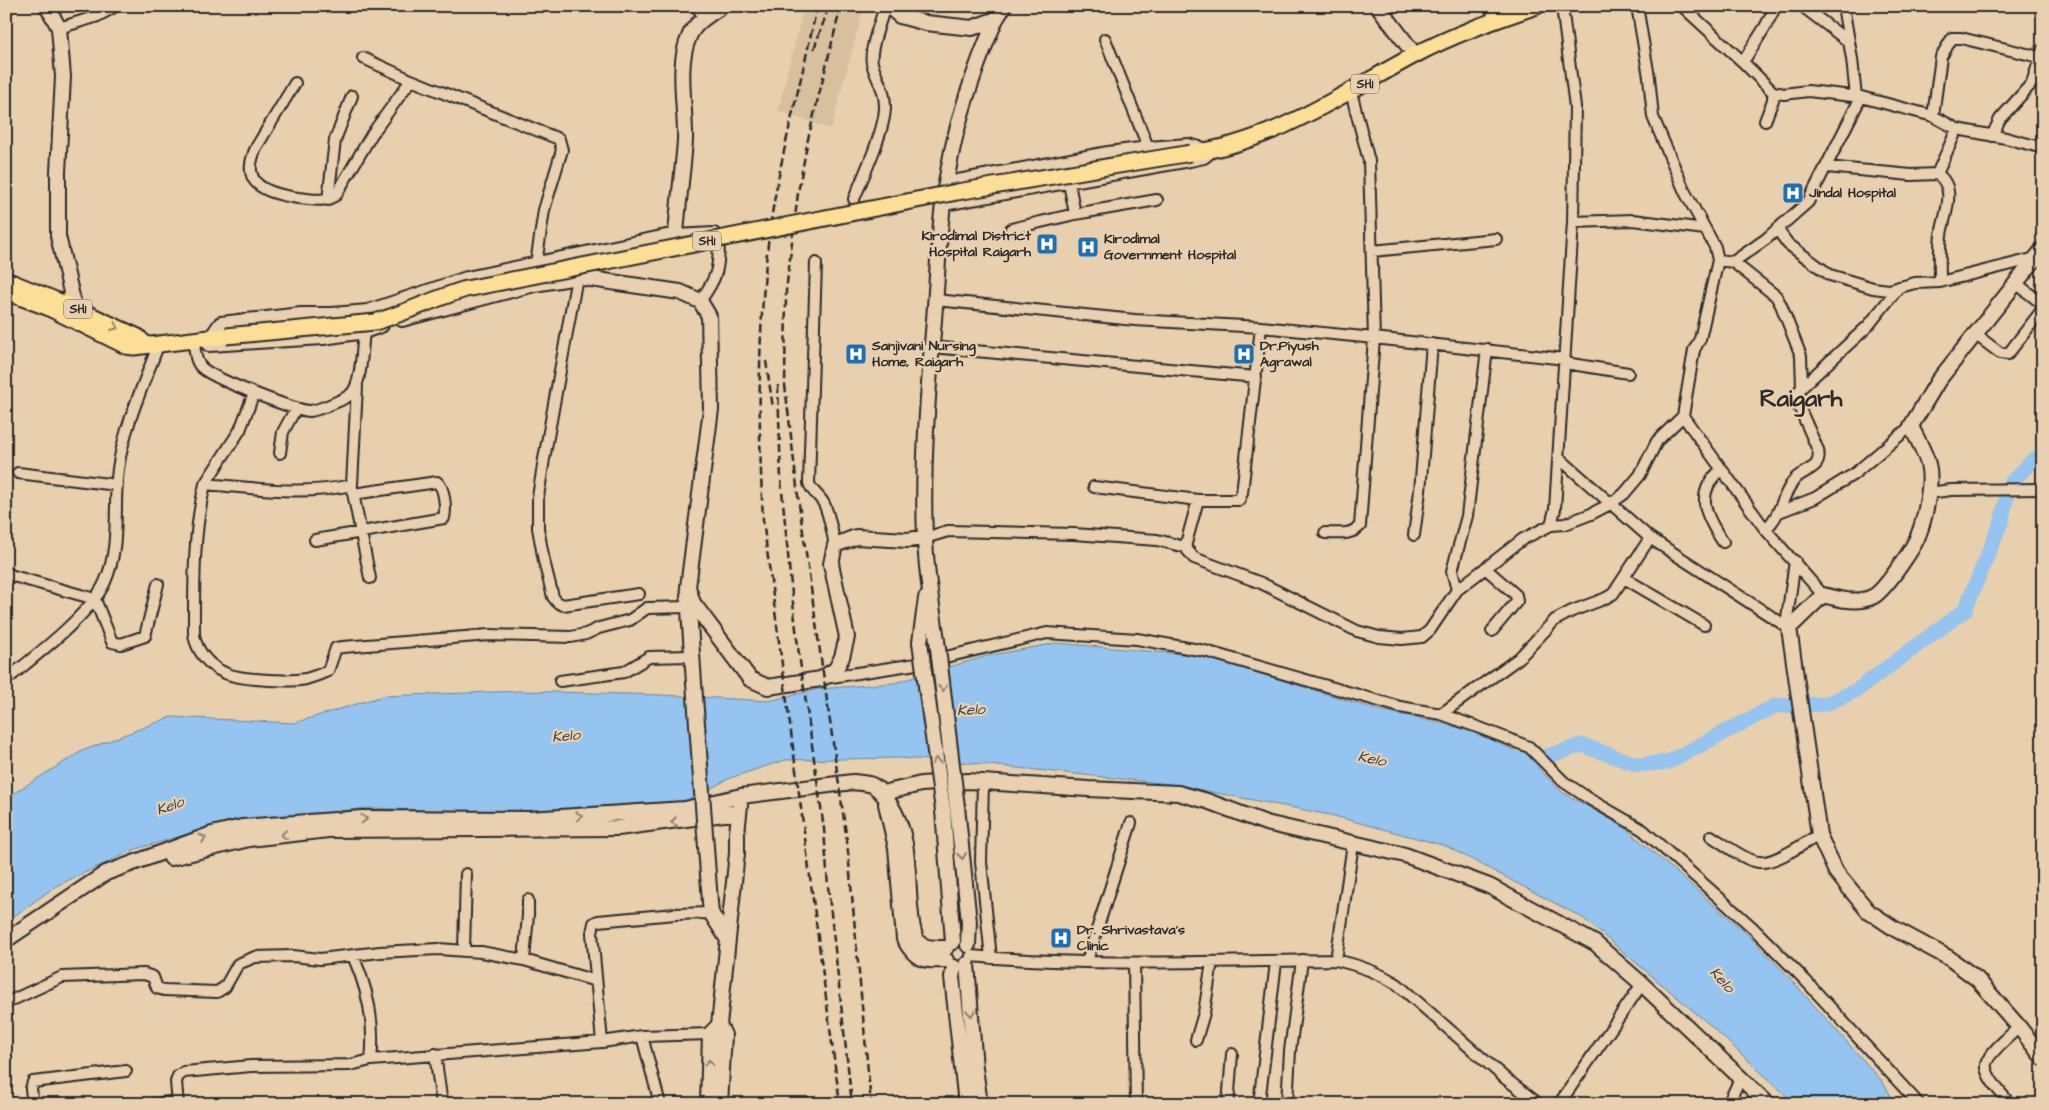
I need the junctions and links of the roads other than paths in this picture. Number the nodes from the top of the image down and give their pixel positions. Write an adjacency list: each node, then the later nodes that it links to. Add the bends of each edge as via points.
1 (47, 6): 18 (street)
2 (116, 6): 18 (street, via 98,16)
3 (697, 6): 16 (street)
4 (722, 6): 16 (street)
5 (887, 6): 17 (street, via 900,16 926,23 972,28); 42 (street, via 872,62 883,87 885,109 882,127)
6 (1004, 6): 17 (street)
7 (1378, 6): 22 (street)
8 (1537, 6): 15 (main road, SH1)
9 (1562, 6): 47 (street, via 1575,107)
10 (1637, 6): 48 (street, via 1653,117 1685,192)
11 (1682, 6): 24 (street)
12 (1776, 6): 24 (street)
13 (1802, 6): 20 (street)
14 (1844, 6): 20 (street)
15 (1492, 13): 22 (main road, SH1)
16 (704, 19): 51 (street, via 688,37 685,49 685,138)
17 (996, 19): 40 (street, via 974,73 948,166)
18 (59, 28): 67 (street, via 63,77 58,236)
19 (1105, 39): 35 (street)
20 (1848, 42): 30 (street)
21 (2041, 53): 31 (street, via 1952,38 1941,57); 34 (street, via 2032,83 2000,119)
22 (1414, 55): 27 (main road, SH1)
23 (363, 58): 25 (street)
24 (1743, 62): 28 (street)
25 (411, 80): 43 (street, via 372,134 336,195); 58 (street, via 559,139 562,150 544,210)
26 (295, 82): 43 (street, via 256,146 250,172 254,181 265,190 280,195)
27 (1351, 92): 37 (main road, SH1, via 1267,133); 53 (street, via 1370,161)
28 (1773, 92): 30 (street, via 1808,91); 32 (street)
29 (352, 96): 43 (street, via 335,140)
30 (1859, 97): 31 (street); 38 (street)
31 (1933, 116): 33 (street)
32 (1765, 121)
33 (1957, 129): 34 (street); 39 (street)
34 (1992, 136): 36 (street)
35 (1148, 147): 37 (street, via 1188,144); 40 (street)
36 (2043, 148)
37 (1214, 150): 41 (street, via 1204,158); 71 (main road, SH1, bridge, via 957,192 466,289 375,322)
38 (1827, 167): 39 (street, via 1912,175); 49 (street, via 1808,202)
39 (1937, 174): 61 (street, via 1943,178 1949,191 1941,235)
40 (947, 182): 45 (street)
41 (1069, 183): 45 (street); 46 (street)
42 (854, 199)
43 (328, 200)
44 (1157, 200): 46 (street)
45 (944, 205): 65 (street)
46 (1075, 214): 50 (street)
47 (1573, 222): 48 (street, via 1633,220); 78 (street)
48 (1705, 229): 55 (street)
49 (1777, 229): 56 (street); 63 (street, via 1788,244 1830,275 1873,288 1888,290)
50 (1011, 230)
51 (676, 235): 58 (street); 66 (street, via 714,232 719,237 714,283)
52 (1496, 239): 53 (street)
53 (1372, 250): 72 (street)
54 (2040, 253): 61 (street); 62 (street)
55 (1718, 260): 56 (street); 85 (street, via 1700,339 1694,350)
56 (1733, 262): 82 (street, via 1776,296 1801,356)
57 (816, 263): 109 (street, via 810,483 813,492 825,505)
58 (536, 264): 71 (street, via 467,279 368,312 221,324)
59 (577, 278): 66 (street, via 680,292); 69 (street, via 534,284); 120 (street, via 538,497 538,528 544,561 553,597 564,605)
60 (6, 280): 67 (main road, SH1)
61 (1940, 282): 63 (street)
62 (2016, 282): 70 (street); 70 (street, via 2040,303 2042,310 2008,354 2000,353)
63 (1899, 287): 82 (street, via 1868,326)
64 (6, 292): 67 (main road, SH1)
65 (936, 300): 68 (street, via 1135,320); 76 (street)
66 (700, 301): 118 (street, via 709,316 711,409)
67 (76, 314): 74 (main road, SH1)
68 (1261, 328): 72 (street); 80 (street)
69 (364, 331): 73 (street, via 214,344); 81 (street)
70 (1976, 334): 86 (street, via 1938,380)
71 (219, 337): 73 (main road, SH1)
72 (1374, 338): 75 (street); 103 (street, via 1360,526 1348,534)
73 (189, 342): 74 (main road, SH1); 83 (street, via 203,369)
74 (152, 344): 92 (street, via 128,426)
75 (1432, 344): 77 (street); 104 (street)
76 (932, 347): 80 (street); 105 (street, via 926,437)
77 (1487, 349): 78 (street); 119 (street, via 1467,516 1452,572)
78 (1565, 361): 79 (street); 88 (street)
79 (1628, 373)
80 (1256, 377): 97 (street, via 1241,497 1239,500)
81 (357, 386): 84 (street, via 342,400 311,411); 94 (street)
82 (1802, 387): 99 (street, via 1796,400 1820,458 1796,479)
83 (254, 392): 84 (street); 91 (street, via 240,430)
84 (296, 408): 87 (street, via 283,432)
85 (1683, 416): 89 (street); 98 (street, via 1657,441 1640,475 1624,494)
86 (1910, 426): 96 (street, via 1929,465); 99 (street, via 1854,474 1815,498)
87 (280, 453)
88 (1558, 458): 98 (street); 100 (street)
89 (1722, 469): 101 (street); 108 (street, via 1709,482 1704,505 1709,521)
90 (18, 473): 92 (street)
91 (205, 484): 94 (street, via 287,491); 123 (street, via 194,580 195,644 216,669 236,677 305,679 328,670 336,648 489,635 571,637 630,620 647,608)
92 (117, 485): 122 (street, via 115,543 106,582)
93 (1094, 487): 97 (street)
94 (352, 489): 102 (street); 102 (street, via 437,482 442,487 444,518)
95 (2040, 490): 96 (street)
96 (1929, 493): 121 (street, via 1918,536 1889,582 1874,597 1842,600)
97 (1198, 500): 110 (street)
98 (1610, 504): 100 (street, via 1565,524); 106 (street)
99 (1779, 512): 101 (street)
100 (1551, 526): 112 (street, via 1523,539)
101 (1765, 529): 111 (street)
102 (362, 532): 107 (street); 114 (street)
103 (1325, 533)
104 (1414, 535)
105 (925, 538): 109 (street, via 856,537); 110 (street, via 948,531 1074,534 1157,540); 116 (street)
106 (1650, 538): 115 (street); 125 (street)
107 (315, 540)
108 (1724, 542)
109 (835, 545): 128 (street, via 831,564 847,637 836,669)
110 (1185, 547): 119 (street, via 1194,558 1261,583 1357,631 1379,637 1422,637)
111 (1795, 561): 121 (street); 125 (street)
112 (1485, 568): 119 (street); 126 (street, via 1516,595 1517,601)
113 (6, 572): 122 (street)
114 (370, 578)
115 (1624, 578): 124 (street); 131 (street, via 1613,594 1555,620 1519,658)
116 (928, 582): 147 (street, one-way to 116, bridge, via 920,642); 147 (street, one-way to 147, bridge, via 969,922)
117 (158, 584): 122 (street, via 145,636 121,644 112,642)
118 (688, 587): 123 (street); 128 (street, via 693,603 750,680 768,687)
119 (1457, 590)
120 (639, 594)
121 (1823, 595): 125 (street)
122 (95, 599): 129 (street)
123 (688, 607): 127 (street)
124 (1704, 625)
125 (1788, 626): 137 (street)
126 (1492, 631)
127 (691, 656): 130 (street, via 649,657 624,672); 142 (street, bridge)
128 (821, 679): 131 (street, via 916,664 1047,633 1137,640 1205,651 1400,707)
129 (6, 680)
130 (560, 681)
131 (1441, 714): 188 (street, via 1529,747 1564,782 1643,830 1752,927)
132 (983, 783): 133 (street, via 921,784); 139 (street, via 1178,793 1266,823); 149 (street, via 981,862)
133 (883, 793): 134 (street, via 871,784 853,782); 147 (street, via 896,848 904,939 911,952 920,959)
134 (741, 796): 135 (street); 143 (street, one-way to 134, via 106,873 212,834 242,827 362,818 529,819 685,810)
135 (739, 812): 144 (street); 145 (street, one-way to 145, via 618,828 328,830 249,839 178,855 110,879)
136 (1131, 823): 153 (street)
137 (1819, 835): 138 (street, via 1773,860 1759,862); 160 (street, via 1836,872 1868,911 1895,930 1949,958 1976,978)
138 (1711, 836)
139 (1353, 844): 152 (street); 158 (street, via 1405,855 1489,886 1595,943)
140 (466, 874): 146 (street)
141 (528, 900): 150 (street)
142 (711, 908): 144 (street); 157 (street, via 594,923)
143 (6, 940)
144 (728, 940): 161 (street)
145 (6, 945)
146 (464, 951): 148 (street, via 438,949); 150 (street)
147 (958, 955): 149 (street); 178 (street, via 952,977); 179 (street, one-way to 179)
148 (353, 956): 159 (street, via 320,960 293,956 255,957 238,964 224,987 214,992 156,988 153,977 144,974 75,975 62,977); 168 (street, via 373,1024)
149 (991, 958): 153 (street)
150 (524, 960): 157 (street)
151 (1302, 960): 152 (street); 155 (street); 183 (street, via 1290,1051)
152 (1336, 960): 184 (street, via 1382,974 1397,984)
153 (1088, 961): 156 (street)
154 (1212, 962): 155 (street); 156 (street); 163 (street)
155 (1276, 962): 182 (street)
156 (1134, 963): 180 (street)
157 (596, 980): 164 (street)
158 (1642, 984): 170 (street); 185 (street)
159 (6, 1003)
160 (2019, 1027): 167 (street); 189 (street, via 1987,1060 1985,1068)
161 (714, 1030): 162 (street); 176 (street, one-way to 161); 177 (street, via 724,1036)
162 (642, 1036): 164 (street); 175 (street)
163 (1196, 1040)
164 (602, 1042): 165 (street)
165 (434, 1054): 168 (street); 174 (street)
166 (1232, 1054): 181 (street)
167 (2043, 1058)
168 (371, 1060): 171 (street, via 350,1065 251,1066 184,1072 176,1082)
169 (126, 1071): 172 (street, via 33,1082)
170 (1741, 1077): 186 (street); 187 (street)
171 (178, 1102): 173 (street)
172 (33, 1104)
173 (154, 1104)
174 (442, 1104)
175 (660, 1104)
176 (708, 1104)
177 (720, 1104)
178 (966, 1104)
179 (980, 1104)
180 (1136, 1104)
181 (1228, 1104)
182 (1259, 1104)
183 (1287, 1104)
184 (1539, 1104)
185 (1559, 1104)
186 (1728, 1104)
187 (1768, 1104)
188 (1919, 1104)
189 (2010, 1104)

